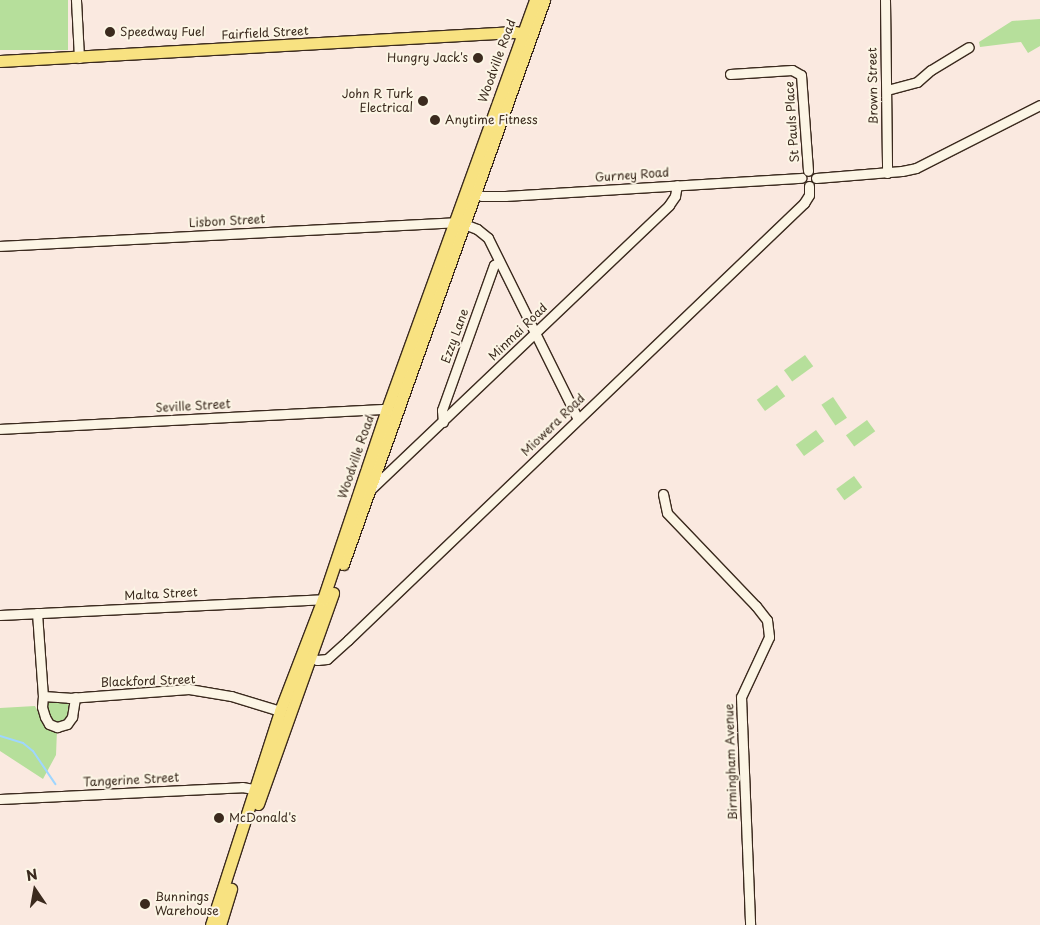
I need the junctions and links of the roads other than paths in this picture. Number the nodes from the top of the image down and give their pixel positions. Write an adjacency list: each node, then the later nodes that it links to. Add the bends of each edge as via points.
1 (76, 0): 7 (street)
2 (535, 0): 5 (main road, Woodville Road)
3 (544, 0): 5 (main road, Woodville Road)
4 (884, 0): 10 (street, Brown Street)
5 (527, 34): 7 (main road, Fairfield Street); 18 (main road, Woodville Road)
6 (969, 46): 10 (street, via 917,82)
7 (79, 58): 8 (main road, Fairfield Street)
8 (0, 61)
9 (730, 74): 12 (street, St Pauls Place, via 801,70)
10 (887, 90): 13 (street, Brown Street)
11 (1040, 105): 13 (street, via 916,168)
12 (808, 171): 14 (street); 15 (street)
13 (887, 173): 15 (street)
14 (801, 178): 16 (street, Gurney Road); 17 (street, via 802,183)
15 (816, 178): 17 (street)
16 (677, 185): 18 (street, Gurney Road, via 505,196); 22 (street, Minmai Road, via 669,205)
17 (809, 186): 24 (street, Miowera Road, via 809,195 804,203)
18 (470, 192): 19 (main road, Woodville Road)
19 (459, 223): 20 (street, Lisbon Street); 21 (street, via 477,229 488,238); 23 (main road, Woodville Road); 27 (main road, Woodville Road)
20 (0, 246)
21 (499, 262): 22 (street); 25 (street, Ezzy Lane, via 494,265 442,410)
22 (535, 332): 24 (street); 25 (street, Minmai Road)
23 (387, 409): 26 (street, Seville Street); 29 (main road, Woodville Road)
24 (578, 419): 32 (street, Miowera Road, via 327,659)
25 (442, 422): 27 (street, Minmai Road)
26 (0, 429)
27 (368, 492): 32 (main road, Woodville Road)
28 (663, 494): 40 (street, Birmingham Avenue, via 667,513 766,620 769,636 741,697)
29 (323, 599): 30 (street, Malta Street); 32 (main road, Woodville Road)
30 (37, 613): 31 (street, Malta Street); 33 (street)
31 (0, 615)
32 (305, 657): 35 (main road, Woodville Road); 36 (main road, Woodville Road)
33 (43, 696): 34 (street, Blackford Street); 34 (street, via 45,718 57,727 72,718)
34 (75, 698): 35 (street, Blackford Street, via 189,689 231,696)
35 (280, 711): 36 (main road, Woodville Road)
36 (258, 790): 37 (street, Tangerine Street, via 242,787); 38 (main road, Woodville Road); 39 (main road, Woodville Road)
37 (0, 799)
38 (211, 925)
39 (220, 925)
40 (750, 925)

